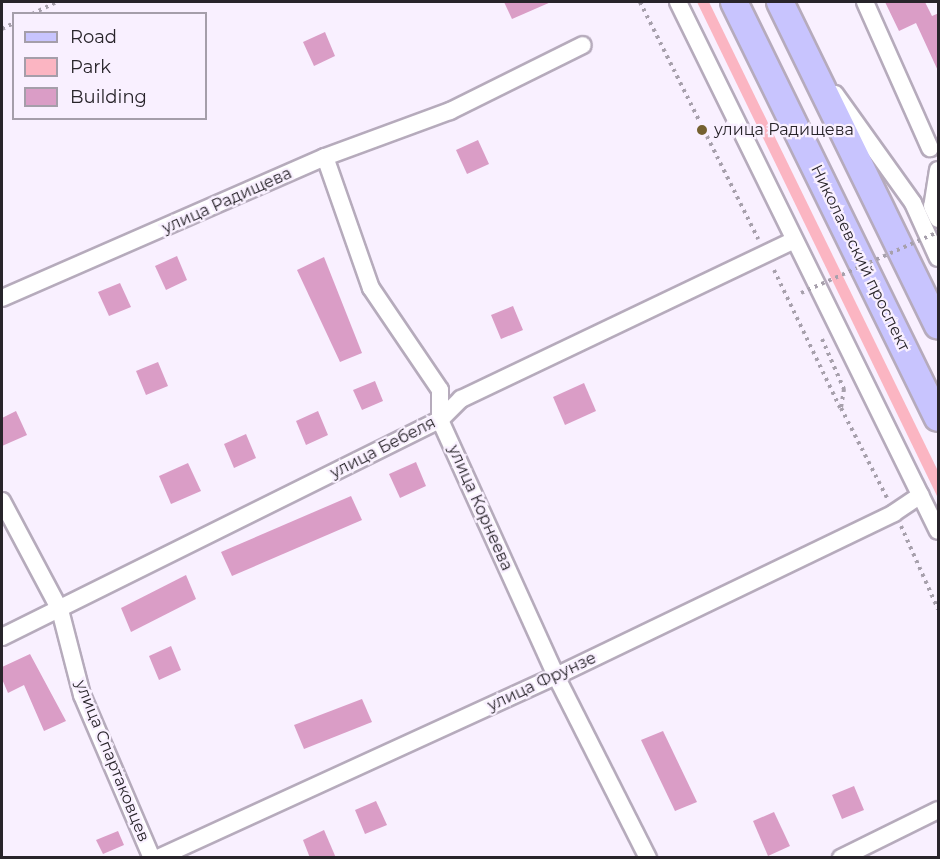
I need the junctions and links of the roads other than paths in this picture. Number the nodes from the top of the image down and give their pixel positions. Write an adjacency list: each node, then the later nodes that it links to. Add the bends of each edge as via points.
1 (678, 2): 11 (street)
2 (734, 2): 15 (main road, Николаевский проспект)
3 (780, 2): 6 (main road)
4 (865, 2): 7 (street)
5 (583, 45): 8 (street, улица Радищева, via 450,111)
6 (802, 48): 12 (street, via 913,203); 14 (main road)
7 (930, 148)
8 (325, 158): 13 (street, улица Радищева); 16 (street, улица Корнеева, via 371,288 440,390)
9 (939, 170): 10 (street, via 932,206)
10 (939, 219)
11 (794, 240): 16 (street, улица Бебеля, via 461,399); 17 (street)
12 (939, 258)
13 (2, 298)
14 (939, 326)
15 (939, 418)
16 (440, 420): 20 (street, улица Бебеля); 22 (street, улица Корнеева)
17 (921, 495): 19 (street); 22 (street, улица Фрунзе, via 894,513)
18 (2, 501): 20 (street, улица Спартаковцев)
19 (939, 531)
20 (60, 610): 21 (street, улица Бебеля); 24 (street, улица Спартаковцев, via 82,695)
21 (2, 637)
22 (556, 676): 25 (street, улица Фрунзе); 26 (street, улица Корнеева)
23 (939, 810): 27 (street)
24 (152, 858)
25 (158, 858)
26 (648, 858)
27 (841, 858)

